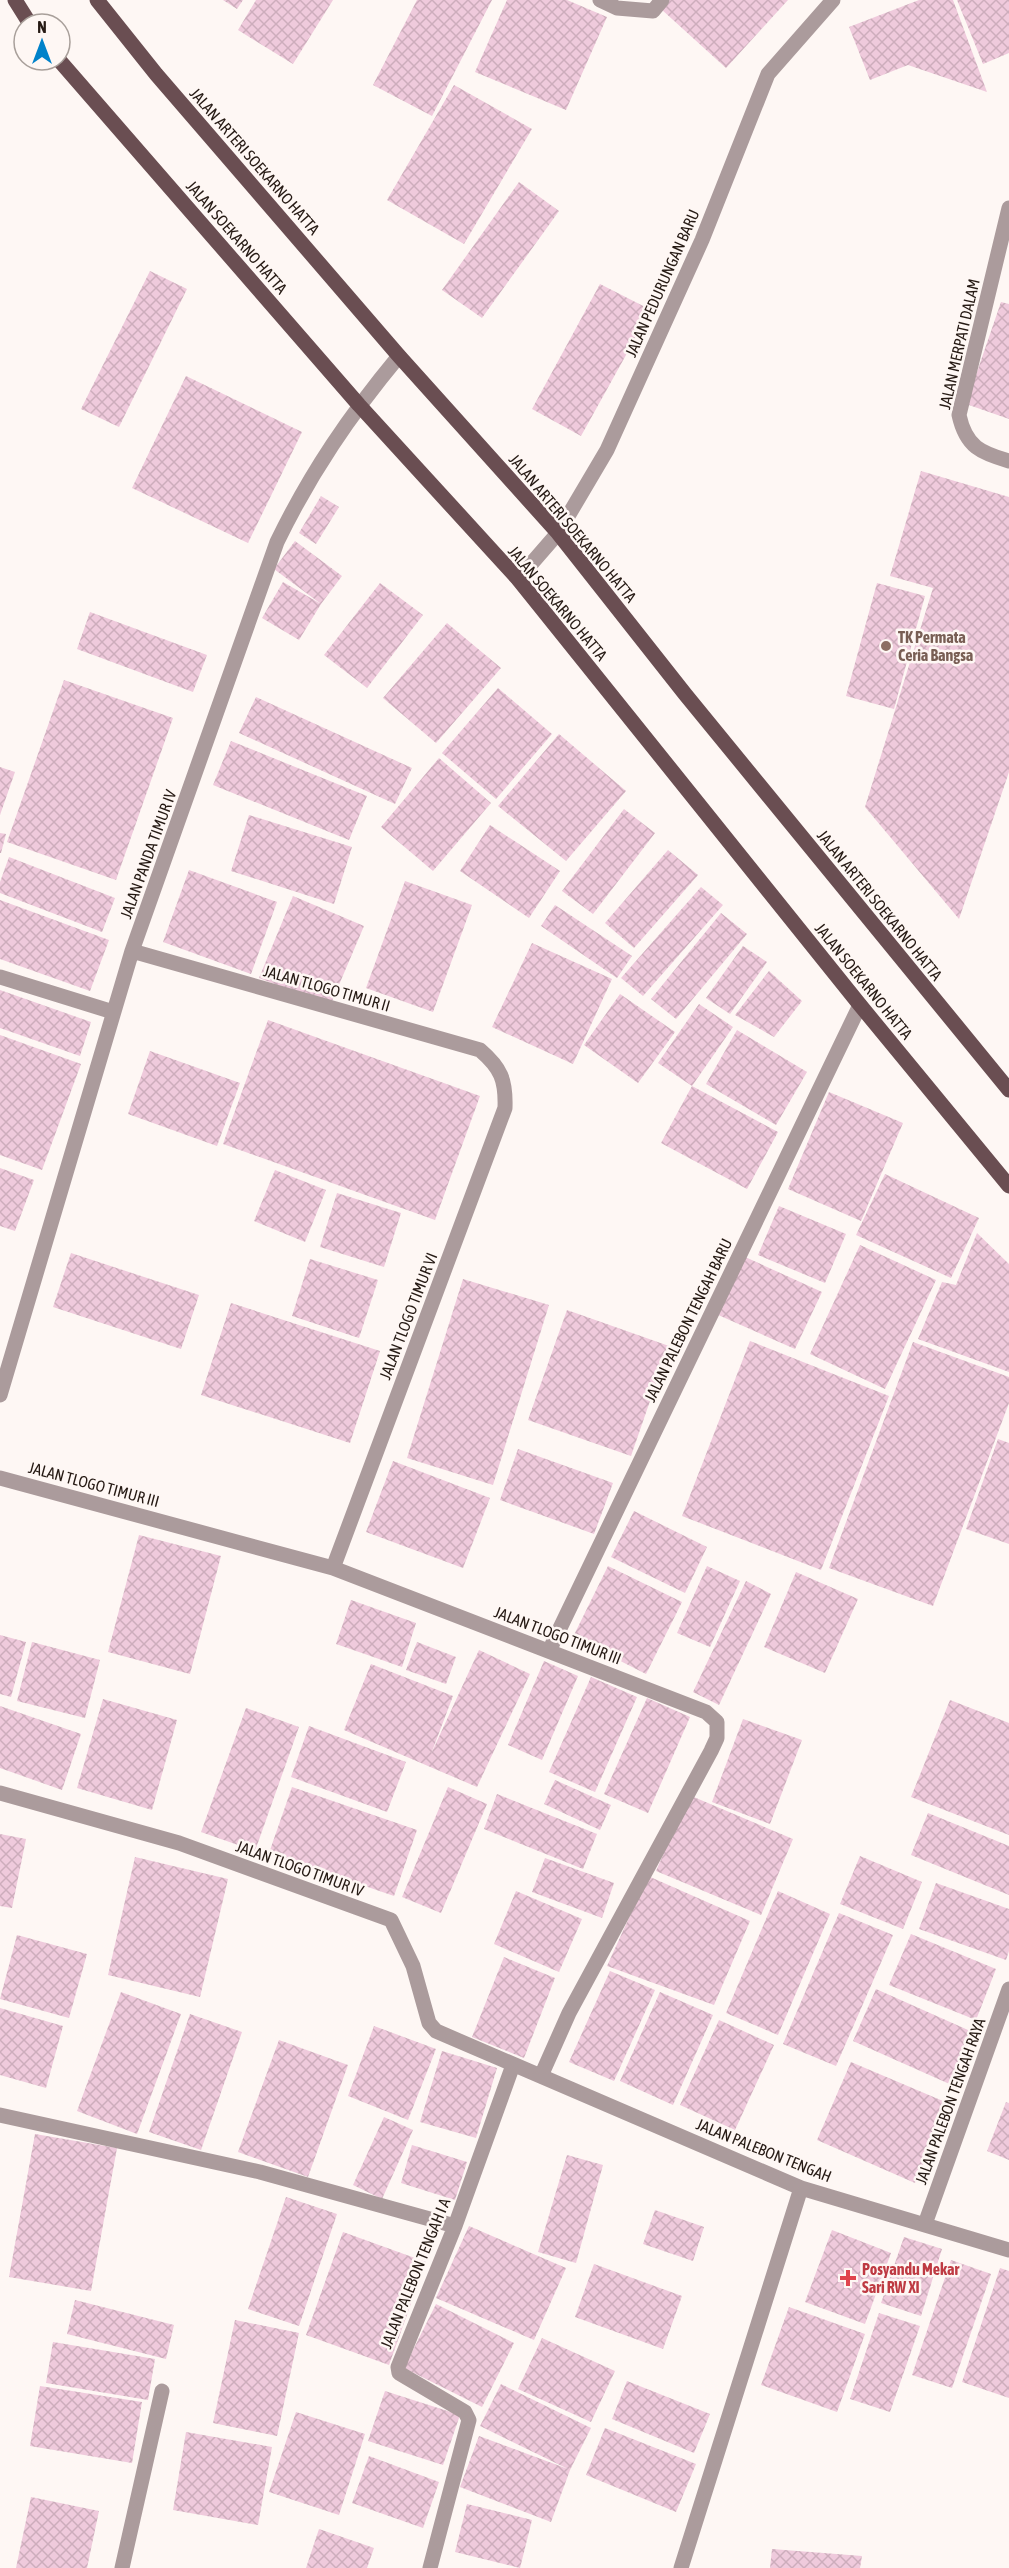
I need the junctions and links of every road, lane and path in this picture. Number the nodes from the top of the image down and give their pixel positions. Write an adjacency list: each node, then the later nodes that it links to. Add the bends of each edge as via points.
1 (97, 0): 7 (main road, JALAN ARTERI SOEKARNO HATTA)
2 (600, 0): 3 (street, via 617,8 653,11)
3 (662, 0)
4 (833, 0): 10 (street, JALAN PEDURUNGAN BARU, via 768,74 702,240 607,450)
5 (69, 72): 8 (main road, JALAN SOEKARNO HATTA)
6 (1009, 208): 9 (street, JALAN MERPATI DALAM, via 959,415 962,431 982,453)
7 (399, 356): 8 (street, JALAN PANDA TIMUR IV); 10 (main road, JALAN ARTERI SOEKARNO HATTA)
8 (359, 405): 11 (main road, JALAN SOEKARNO HATTA); 12 (street, JALAN PANDA TIMUR IV, via 303,490 277,542)
9 (1009, 461)
10 (558, 533): 11 (street, JALAN PEDURUNGAN BARU); 17 (main road, JALAN ARTERI SOEKARNO HATTA)
11 (518, 579): 14 (main road, JALAN SOEKARNO HATTA)
12 (132, 951): 15 (street, JALAN PANDA TIMUR IV); 16 (street, JALAN TLOGO TIMUR II, via 480,1050)
13 (0, 977): 15 (street)
14 (860, 1005): 18 (main road, JALAN SOEKARNO HATTA); 22 (street, JALAN PALEBON TENGAH BARU)
15 (113, 1012): 19 (street, JALAN PANDA TIMUR IV)
16 (501, 1075): 21 (street, JALAN TLOGO TIMUR VI, via 506,1088 505,1108)
17 (1009, 1090)
18 (1009, 1186)
19 (0, 1395)
20 (0, 1478): 21 (street, JALAN TLOGO TIMUR III)
21 (333, 1568): 22 (street, JALAN TLOGO TIMUR III)
22 (549, 1651): 26 (street, JALAN TLOGO TIMUR III, via 706,1712 717,1722 717,1738 569,2013)
23 (0, 1793): 25 (street, JALAN TLOGO TIMUR IV, via 180,1843 391,1920 413,1966 432,2028)
24 (1009, 1989): 29 (street, JALAN PALEBON TENGAH RAYA)
25 (513, 2065): 26 (street, JALAN PALEBON TENGAH); 30 (street, JALAN PALEBON TENGAH I A)
26 (541, 2076): 28 (street, JALAN PALEBON TENGAH)
27 (0, 2115): 30 (street, via 260,2172)
28 (801, 2188): 29 (street, JALAN PALEBON TENGAH); 35 (street)
29 (925, 2224): 31 (street, JALAN PALEBON TENGAH)
30 (455, 2226): 34 (street, JALAN PALEBON TENGAH I A, via 398,2367 399,2373 465,2412 469,2420)
31 (1009, 2250)
32 (162, 2391): 33 (street)
33 (122, 2568)
34 (430, 2568)
35 (681, 2568)

